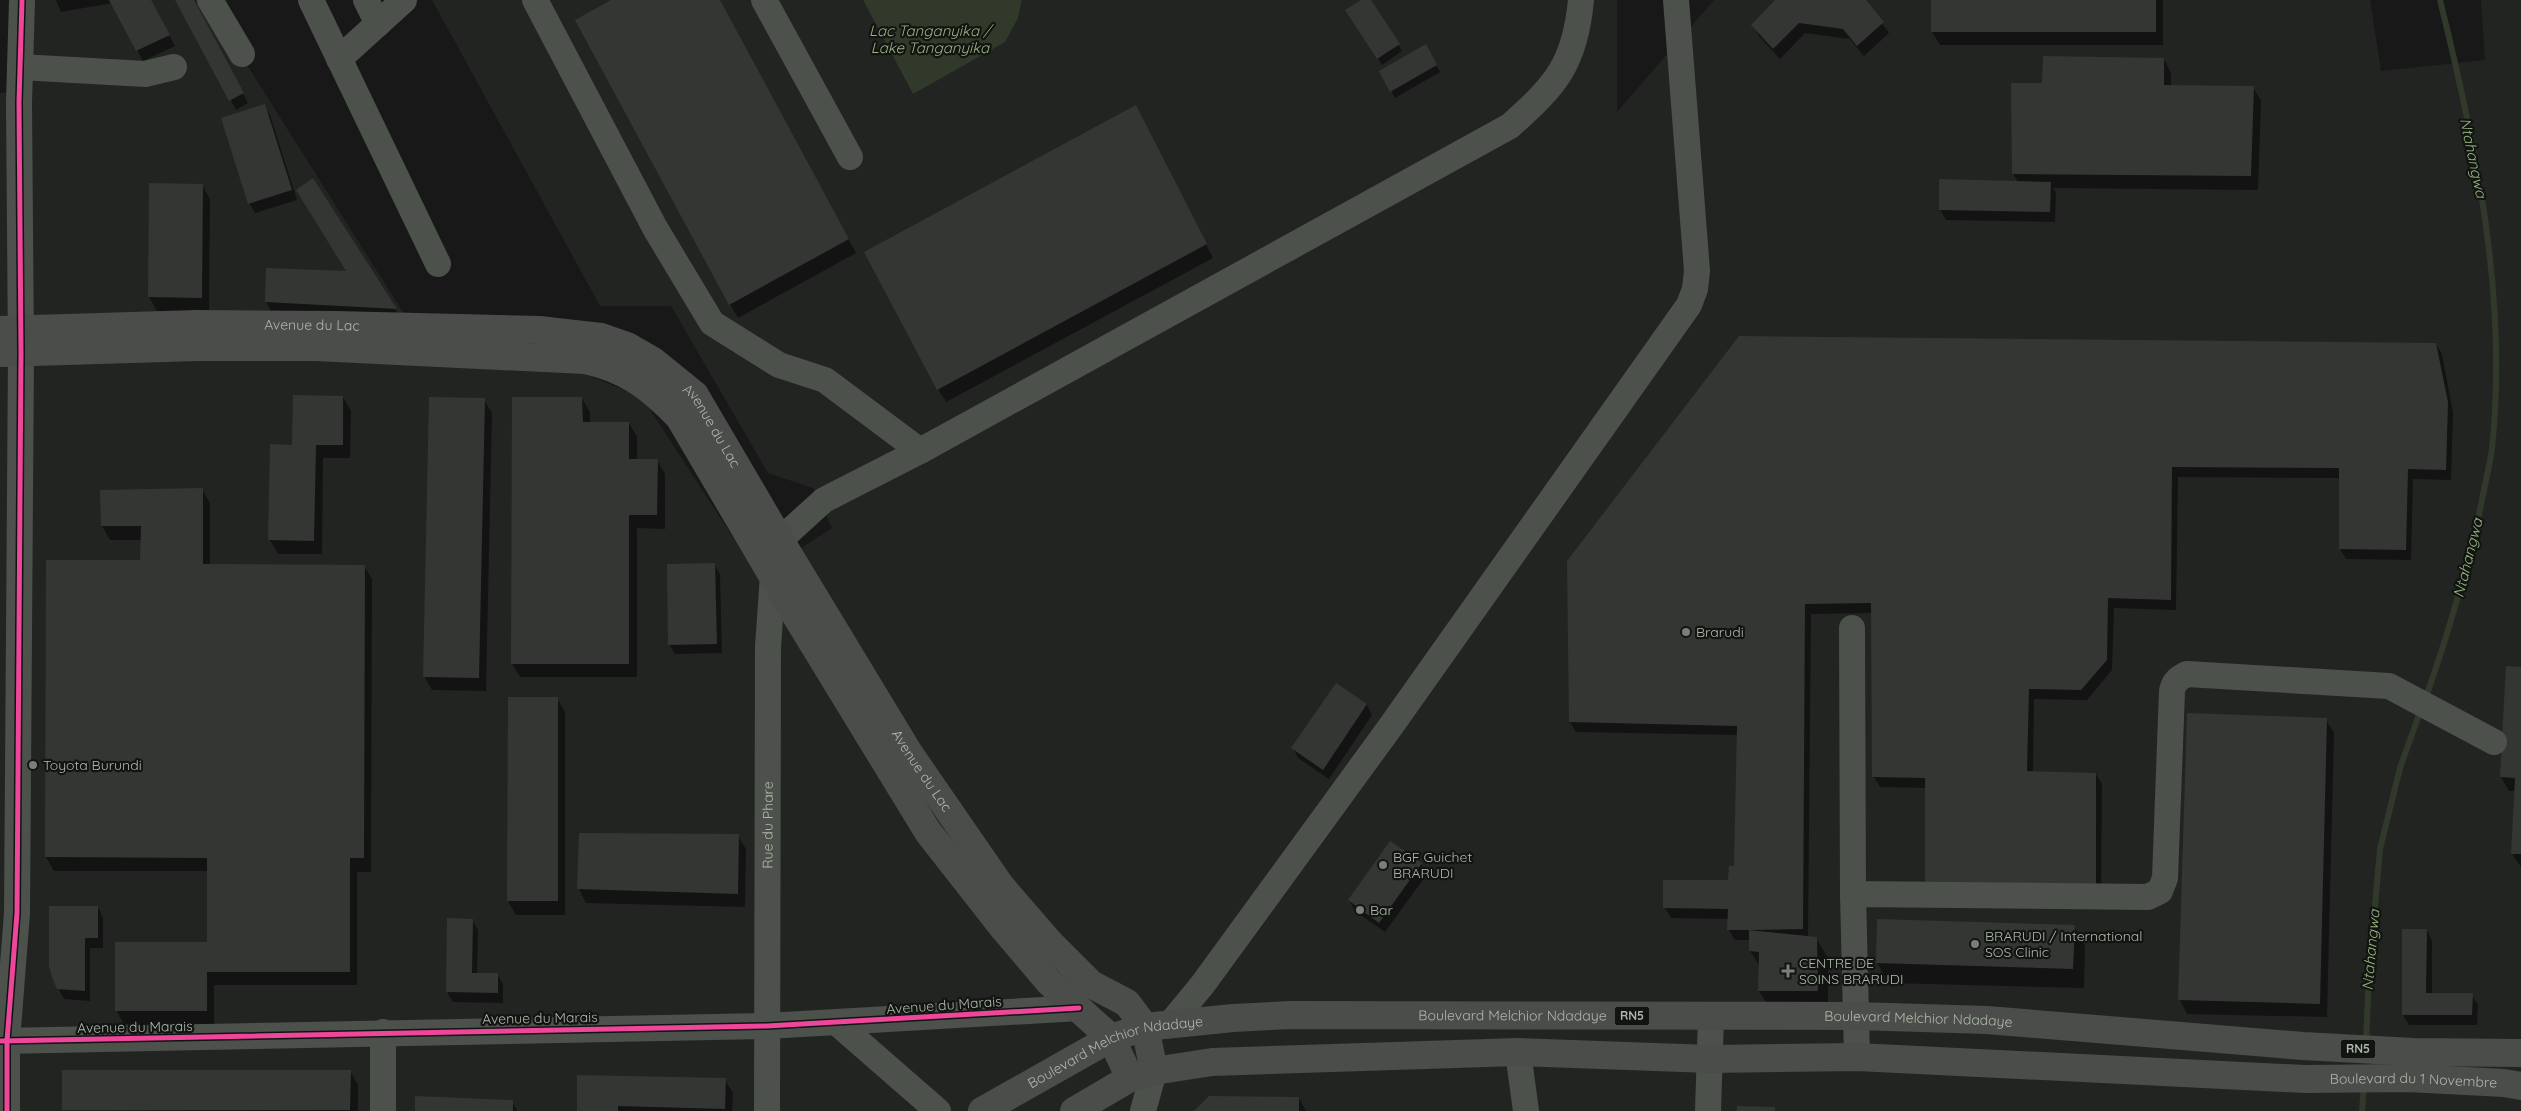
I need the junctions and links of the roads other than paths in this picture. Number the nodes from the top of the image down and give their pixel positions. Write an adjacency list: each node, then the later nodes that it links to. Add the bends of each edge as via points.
1 (22, 0): 13 (street)
2 (210, 0): 11 (street)
3 (310, 0): 12 (street)
4 (366, 0): 10 (street)
5 (404, 0): 10 (street)
6 (535, 0): 19 (street, via 655,228 712,323 780,364 825,380)
7 (764, 0): 15 (street)
8 (1581, 0): 19 (street, via 1578,31 1564,70 1542,98 1510,126)
9 (1676, 0): 29 (street, via 1697,271 1689,305 1391,726 1203,984)
10 (378, 24): 12 (street)
11 (242, 54)
12 (339, 59): 16 (street)
13 (20, 67): 14 (street, via 145,74); 18 (street)
14 (174, 67)
15 (850, 158)
16 (438, 264)
17 (385, 338): 18 (main road, Avenue du Lac, via 197,324); 20 (main road, Avenue du Lac, via 574,332 627,346 669,372 695,395); 21 (main road, Avenue du Lac, via 585,360 610,365 630,376 656,393 679,417)
18 (11, 341): 33 (street, via 17,913)
19 (920, 451): 20 (street, via 824,500)
20 (780, 540): 21 (street, Rue du Phare); 29 (main road, Avenue du Lac, via 909,753 1000,885 1090,984 1127,1003)
21 (773, 575): 25 (main road, Avenue du Lac, via 928,832 1004,929 1050,982); 30 (street, Rue du Phare, via 766,738)
22 (1852, 628): 24 (street)
23 (2494, 742): 24 (street, via 2389,686 2187,674 2178,679 2172,690 2165,878 2155,895)
24 (1853, 894): 26 (street)
25 (1080, 1008): 28 (street, Avenue du Marais); 32 (main road, Avenue du Lac)
26 (1856, 1016): 27 (main road, Boulevard Melchior Ndadaye / RN5); 34 (main road, Boulevard Melchior Ndadaye / RN5, via 1987,1020); 37 (street)
27 (1710, 1017): 29 (main road, Boulevard Melchior Ndadaye / RN5, via 1290,1015); 38 (street)
28 (837, 1024): 30 (street, Avenue du Marais); 46 (street)
29 (1158, 1025): 32 (main road, Boulevard Melchior Ndadaye / RN5); 40 (main road)
30 (768, 1026): 31 (street, Avenue du Marais); 45 (street, Rue du Phare)
31 (383, 1032): 33 (street, Avenue du Marais); 44 (street)
32 (1111, 1038): 40 (main road); 47 (main road, Boulevard Melchior Ndadaye / RN5)
33 (4, 1041): 43 (street)
34 (2303, 1046): 39 (main road, Boulevard du 1 Novembre / RN5)
35 (1518, 1052): 38 (main road, Boulevard Melchior Ndadaye / RN5); 40 (main road, Boulevard Melchior Ndadaye / RN5, via 1212,1062); 51 (street)
36 (2521, 1053): 39 (main road, Boulevard du 1 Novembre / RN5)
37 (1857, 1057): 38 (main road, Boulevard Melchior Ndadaye / RN5); 41 (main road, Boulevard Melchior Ndadaye / RN5)
38 (1710, 1059): 52 (street)
39 (2410, 1065): 41 (main road, Boulevard du 1 Novembre / RN5); 42 (main road, Boulevard du 1 Novembre / RN5)
40 (1142, 1075): 48 (main road, Boulevard Melchior Ndadaye / RN5); 49 (street); 50 (street)
41 (2305, 1079)
42 (2521, 1086)
43 (7, 1111)
44 (383, 1111)
45 (767, 1111)
46 (938, 1111)
47 (982, 1111)
48 (1074, 1111)
49 (1136, 1111)
50 (1143, 1111)
51 (1526, 1111)
52 (1708, 1111)

